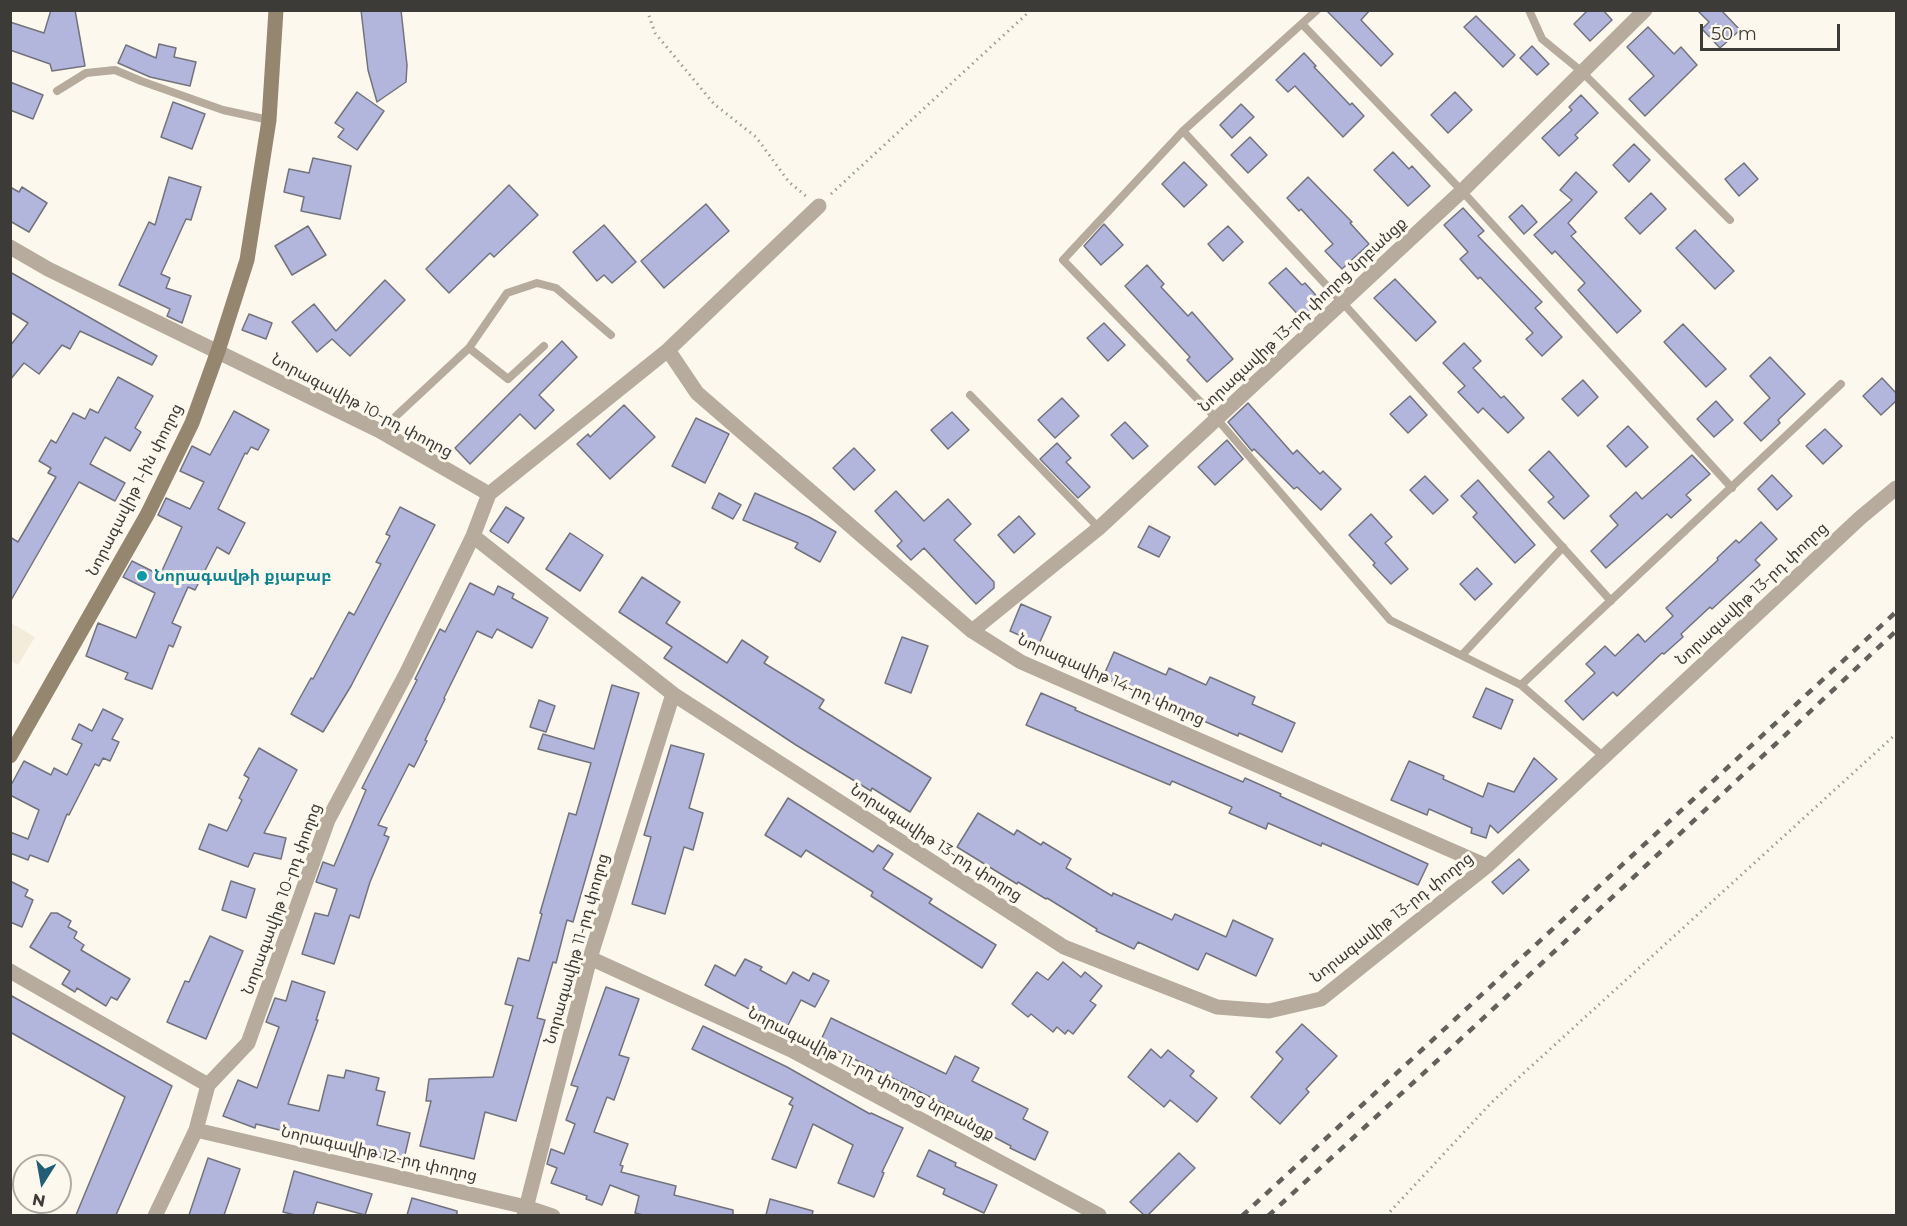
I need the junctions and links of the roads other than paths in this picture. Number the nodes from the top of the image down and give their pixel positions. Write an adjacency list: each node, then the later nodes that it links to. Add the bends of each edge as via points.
1 (276, 10): 8 (main road, Նորագավիթ 1-ին փողոց)
2 (1317, 10): 5 (lane)
3 (1530, 10): 6 (lane, via 1542,39)
4 (1645, 10): 6 (street, Նորագավիթ 13-րդ փողոց նրբանցք)
5 (1302, 24): 9 (lane); 10 (lane)
6 (1581, 71): 10 (street, Նորագավիթ 13-րդ փողոց նրբանցք); 12 (lane)
7 (57, 91): 8 (lane, via 86,73 115,70 223,110)
8 (269, 120): 19 (main road, Նորագավիթ 1-ին փողոց, via 247,260)
9 (1183, 131): 14 (lane); 22 (lane, via 1063,260)
10 (1462, 191): 14 (street, Նորագավիթ 13-րդ փողոց նրբանցք); 24 (lane)
11 (819, 206): 18 (street)
12 (1730, 220)
13 (10, 246): 19 (street, Նորագավիթ 10-րդ փողոց)
14 (1341, 302): 22 (street, Նորագավիթ 13-րդ փողոց նրբանցք); 29 (lane)
15 (611, 335): 17 (lane, via 556,288 537,283 507,293)
16 (544, 346): 17 (lane, via 508,379)
17 (469, 348): 23 (lane)
18 (668, 350): 26 (street); 31 (street, Նորագավիթ 14-րդ փողոց, via 697,393)
19 (218, 351): 23 (street, Նորագավիթ 10-րդ փողոց); 35 (main road, Նորագավիթ 1-ին փողոց, via 192,423 147,515)
20 (1841, 384): 24 (lane)
21 (970, 395): 27 (lane)
22 (1217, 419): 27 (street, Նորագավիթ 13-րդ փողոց նրբանցք); 32 (lane, via 1390,620)
23 (380, 431): 26 (street, Նորագավիթ 10-րդ փողոց)
24 (1732, 488): 30 (lane)
25 (1896, 488): 36 (street, Նորագավիթ 13-րդ փողոց)
26 (489, 494): 28 (street, Նորագավիթ 10-րդ փողոց)
27 (1099, 528): 31 (street, Նորագավիթ 13-րդ փողոց նրբանցք)
28 (473, 536): 34 (street, Նորագավիթ 13-րդ փողոց); 40 (street, Նորագավիթ 10-րդ փողոց, via 407,672 328,820 248,1043)
29 (1563, 547): 30 (lane); 32 (lane)
30 (1611, 601): 33 (lane)
31 (972, 631): 37 (street, Նորագավիթ 14-րդ փողոց, via 1021,662)
32 (1462, 655): 33 (lane)
33 (1521, 685): 36 (lane)
34 (673, 694): 37 (street, Նորագավիթ 13-րդ փողոց, via 1064,947 1217,1007 1269,1011 1321,999); 38 (street, Նորագավիթ 11-րդ փողոց)
35 (10, 756)
36 (1604, 757): 37 (street, Նորագավիթ 13-րդ փողոց)
37 (1487, 866)
38 (590, 958): 42 (street, Նորագավիթ 11-րդ փողոց); 45 (street, Նորագավիթ 11-րդ փողոց նրբանցք, via 791,1050)
39 (10, 971): 40 (street)
40 (208, 1085): 41 (street, Նորագավիթ 10-րդ փողոց)
41 (196, 1130): 42 (street, Նորագավիթ 12-րդ փողոց); 43 (street, Նորագավիթ 10-րդ փողոց)
42 (525, 1211): 44 (street, Նորագավիթ 12-րդ փողոց)
43 (155, 1215)
44 (553, 1215)
45 (1099, 1215)

